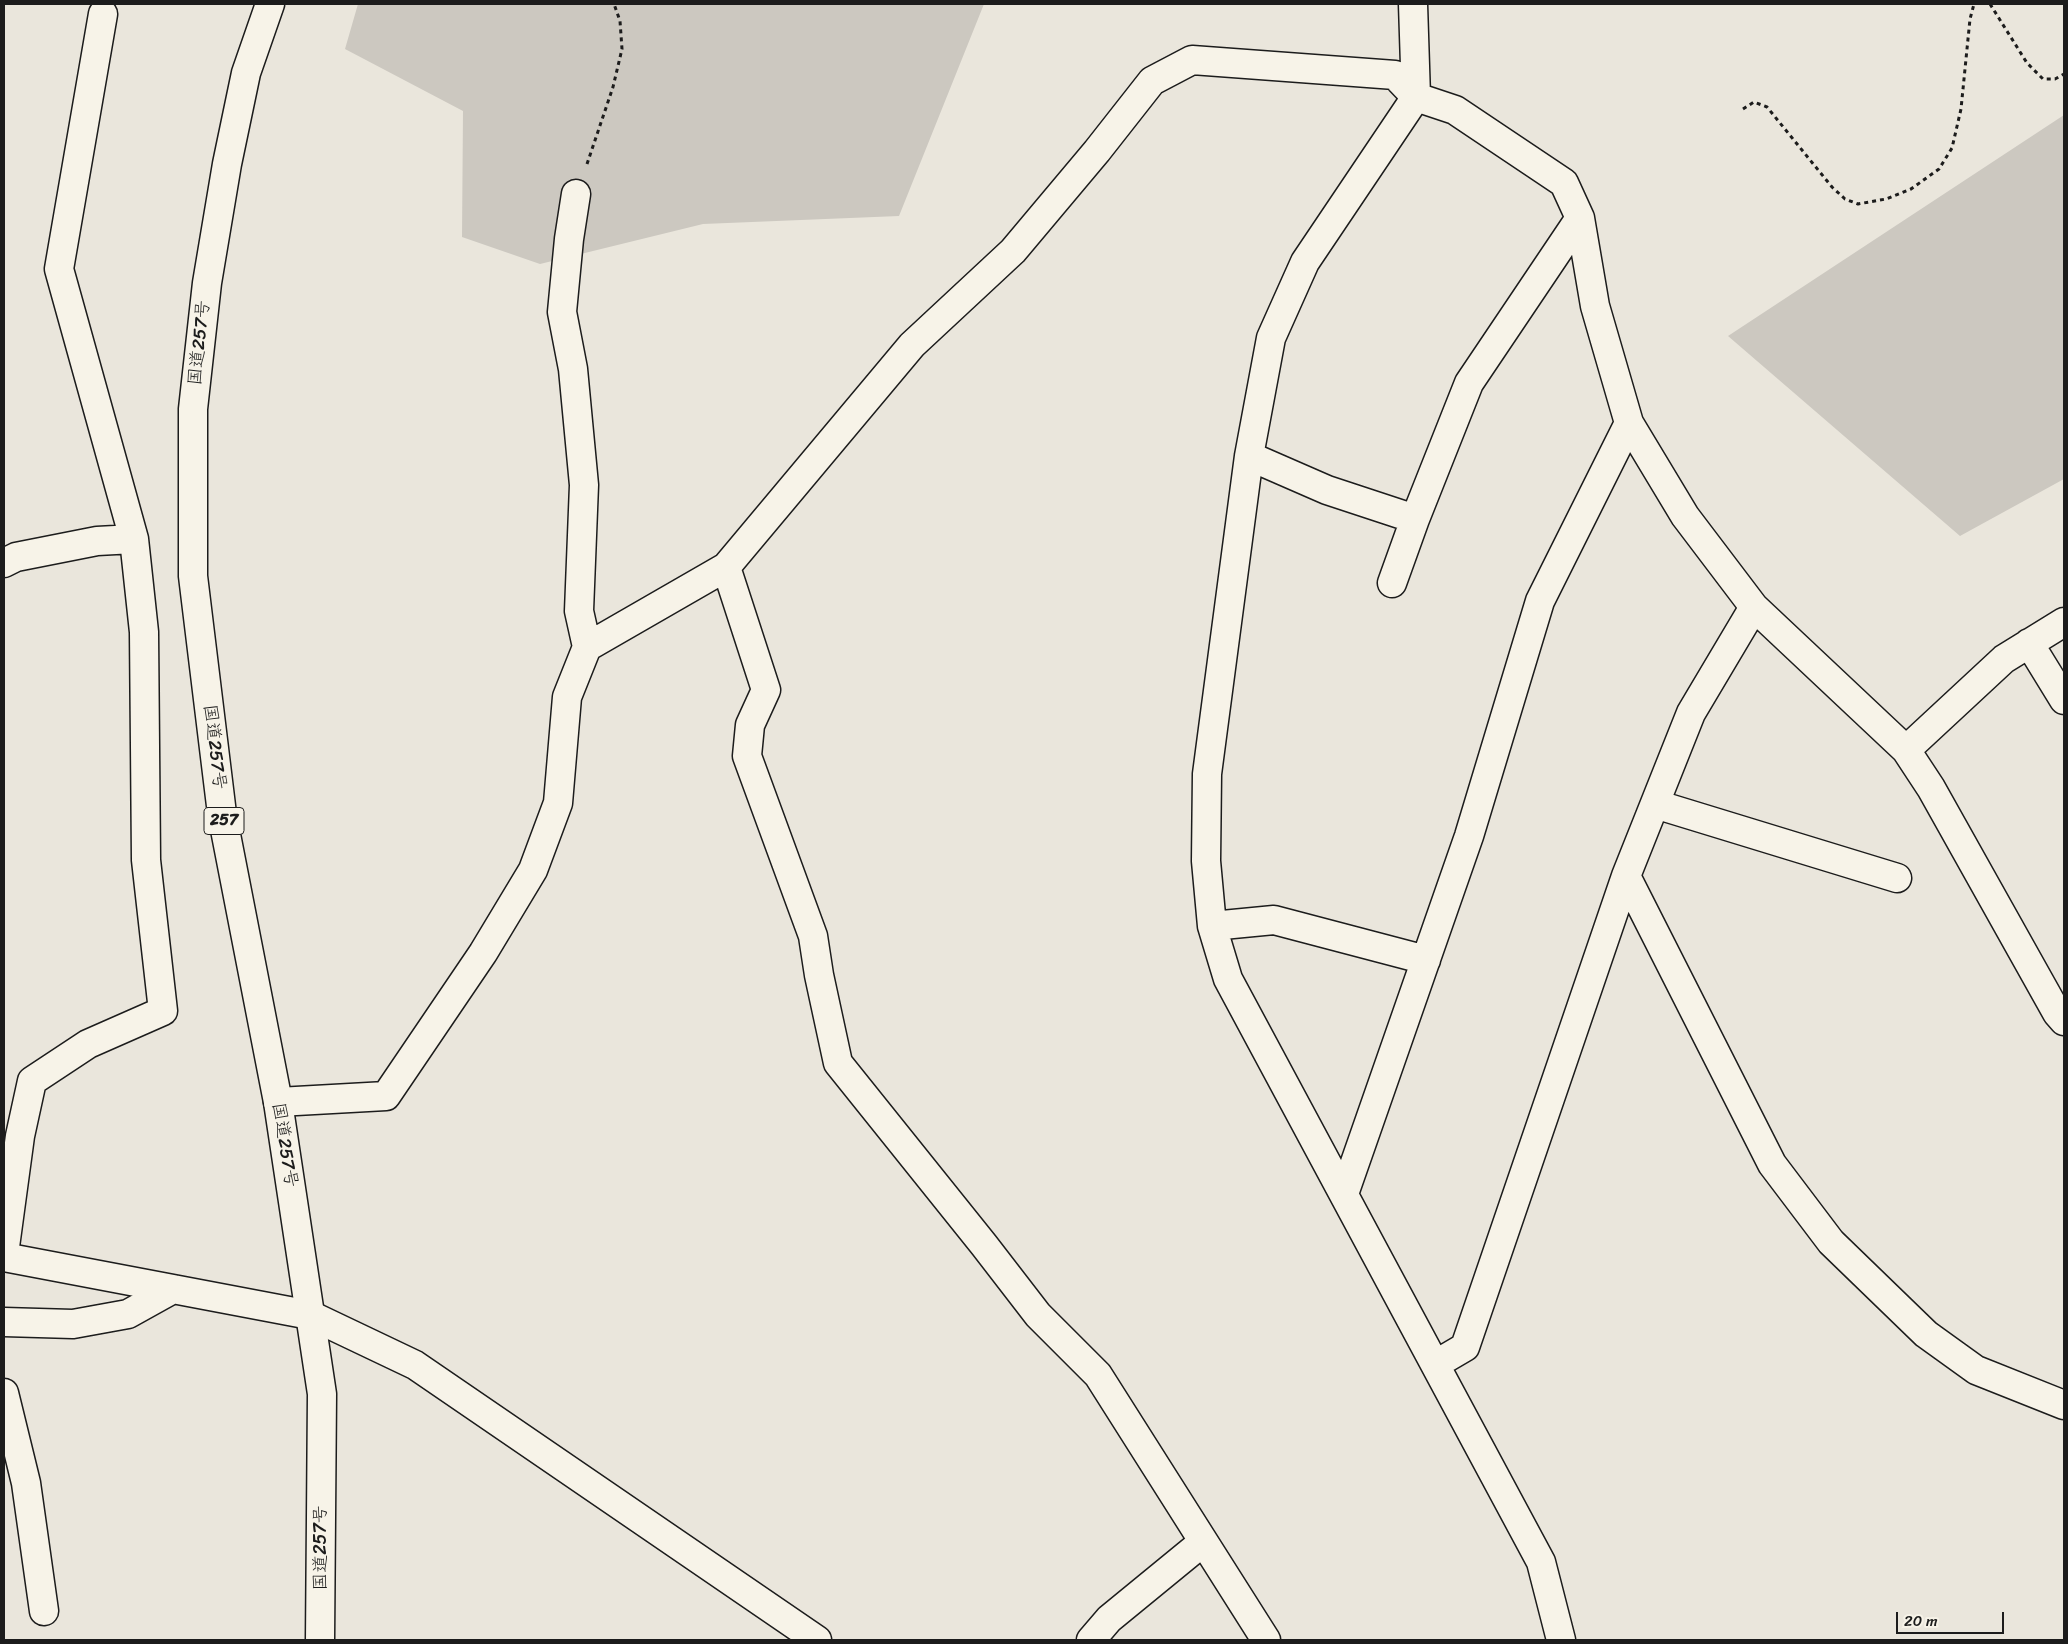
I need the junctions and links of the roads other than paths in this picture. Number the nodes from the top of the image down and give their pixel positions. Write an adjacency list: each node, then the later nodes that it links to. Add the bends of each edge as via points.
1 (270, 4): 26 (main road, 国道257号 / 257, via 246,73 207,283 193,409 193,576 222,814)
2 (1413, 4): 4 (main road)
3 (103, 14): 10 (main road, via 59,269)
4 (1416, 97): 6 (main road, via 1455,110 1564,183); 8 (main road, via 1306,262 1271,338); 12 (main road, via 1395,75 1192,60 1152,81 1013,251 912,345)
5 (576, 194): 17 (main road, via 562,312 573,369 584,486 579,611)
6 (1580, 218): 7 (main road, via 1595,306); 9 (main road, via 1469,383)
7 (1629, 424): 14 (main road, via 1685,516); 24 (main road, via 1540,601 1468,836)
8 (1249, 456): 9 (main road, via 1327,490); 23 (main road, via 1207,774 1206,861)
9 (1415, 519): 13 (main road)
10 (134, 539): 11 (main road, via 97,541); 28 (main road, via 144,632 146,860 163,1011 88,1044 32,1081 20,1136)
11 (4, 563)
12 (726, 567): 17 (main road); 35 (main road, via 766,690 750,725 747,756 813,936 838,1063 1038,1315 1098,1375)
13 (1392, 583)
14 (1754, 607): 19 (main road); 20 (main road, via 1691,713)
15 (2064, 622): 16 (main road)
16 (2029, 643): 18 (main road); 19 (main road, via 2004,659)
17 (587, 647): 26 (main road, via 567,697 558,803 533,870 478,961 386,1096)
18 (2064, 700)
19 (1906, 750): 25 (main road)
20 (1655, 804): 21 (main road); 22 (main road)
21 (1626, 876): 32 (main road, via 1464,1347); 34 (main road, via 1772,1164 1832,1242 1926,1334 1976,1370)
22 (1897, 878)
23 (1212, 926): 24 (main road, via 1274,920); 27 (main road, via 1228,979)
24 (1426, 960): 27 (main road)
25 (2064, 1021)
26 (278, 1102): 30 (main road, 国道257号 / 257)
27 (1344, 1194): 32 (main road)
28 (4, 1256): 29 (main road)
29 (173, 1289): 30 (main road); 31 (main road, via 128,1314 73,1324)
30 (310, 1315): 37 (main road, 国道257号 / 257, via 322,1394); 38 (main road, via 415,1365)
31 (4, 1322)
32 (1436, 1364): 41 (main road, via 1542,1562)
33 (4, 1392): 36 (main road, via 26,1483)
34 (2064, 1405)
35 (1202, 1542): 39 (main road, via 1109,1619); 40 (main road)
36 (44, 1611)
37 (320, 1640)
38 (817, 1640)
39 (1092, 1640)
40 (1266, 1640)
41 (1561, 1640)

